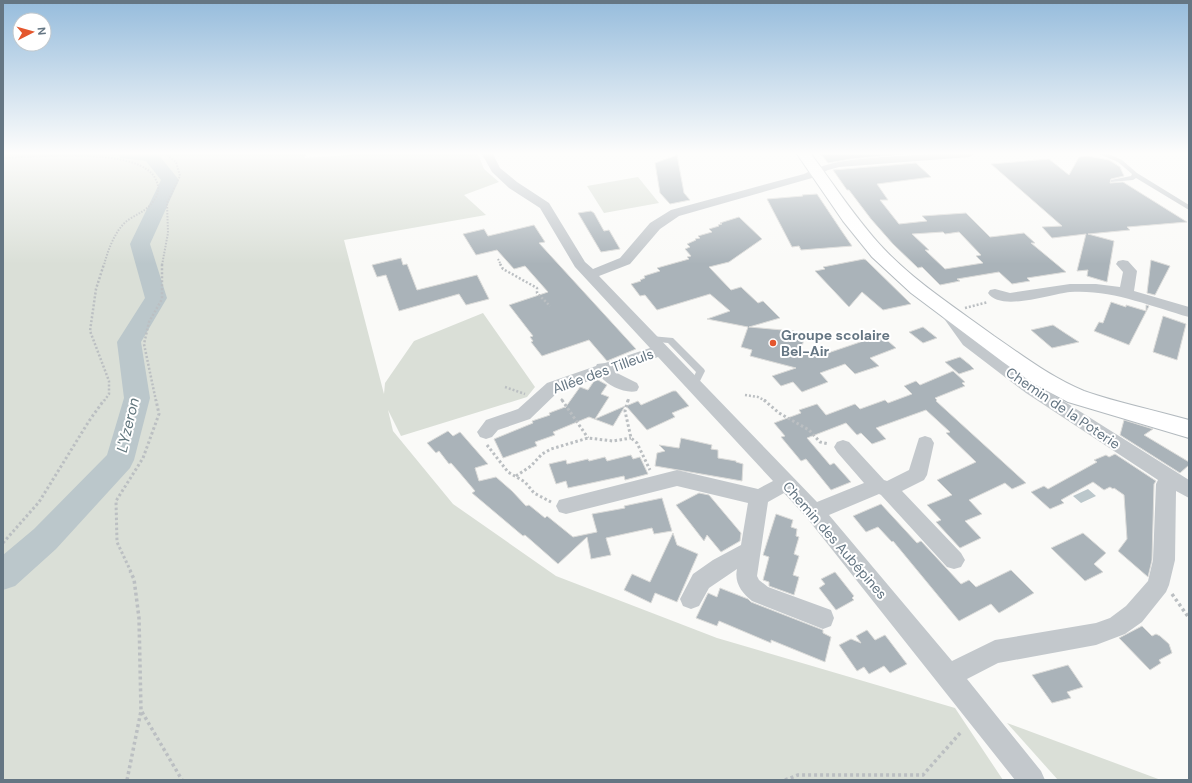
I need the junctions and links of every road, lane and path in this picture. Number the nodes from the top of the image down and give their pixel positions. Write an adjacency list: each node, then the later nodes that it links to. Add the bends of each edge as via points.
1 (158, 191): 38 (path, via 146,210 127,222 110,244 96,289 90,332 109,381 109,394 88,420 38,502)
2 (173, 191): 48 (path, via 167,203 168,233 162,264 162,299 149,322 144,344 159,414 143,458 116,501 117,542 134,579 140,618)
3 (521, 191): 10 (street, Chemin des Aubépines, via 545,206 577,260)
4 (757, 191): 10 (street, via 675,213 655,226 625,261)
5 (829, 191): 15 (main road, via 878,253)
6 (1161, 191): 7 (lane)
7 (1189, 208)
8 (498, 259): 13 (path, via 503,269 537,288 537,293)
9 (1123, 264): 12 (street, via 1130,271)
10 (590, 276): 16 (street, Chemin des Aubépines)
11 (995, 293): 12 (street, via 1009,298 1070,288 1096,288); 15 (path, via 990,301)
12 (1126, 293): 14 (street)
13 (550, 306)
14 (1189, 312)
15 (948, 313): 23 (main road, via 1026,369 1069,393 1104,406); 30 (street, Chemin de la Poterie, via 969,341 1032,389)
16 (656, 345): 17 (street, Allée des Tilleuls); 32 (street, Chemin des Aubépines)
17 (603, 368): 19 (street, Allée des Tilleuls); 20 (street, via 610,377)
18 (505, 387): 22 (path)
19 (553, 387): 22 (street, Allée des Tilleuls); 25 (path)
20 (631, 387): 26 (path, via 625,411)
21 (745, 395): 28 (path, via 769,403 779,413 809,430 820,442)
22 (539, 398): 24 (street, Allée des Tilleuls, via 524,414 492,425)
23 (1189, 429)
24 (486, 432): 29 (path, via 485,442 508,472)
25 (588, 438): 26 (path, via 613,441); 29 (path, via 551,449)
26 (631, 438): 31 (path, via 637,443)
27 (925, 443): 33 (street, via 917,475)
28 (842, 447): 33 (street)
29 (516, 476): 36 (path, via 534,492 554,504)
30 (1170, 478): 34 (street, Chemin de la Poterie); 42 (street, via 1166,484 1164,560)
31 (656, 483): 35 (street, via 677,478); 36 (street)
32 (787, 483): 35 (street); 37 (street, Chemin des Aubépines)
33 (883, 487): 37 (street); 40 (street)
34 (1189, 490)
35 (759, 497): 39 (street)
36 (566, 506)
37 (814, 512): 47 (street, Chemin des Aubépines)
38 (3, 543)
39 (750, 550): 41 (street); 43 (street)
40 (954, 560)
41 (721, 567): 43 (street); 44 (street, via 701,582)
42 (1160, 574): 46 (path); 47 (street, via 1158,585 1134,614 1117,626 1096,634 994,652)
43 (746, 577): 45 (street, via 751,587 760,594)
44 (691, 599)
45 (823, 618)
46 (1189, 618)
47 (949, 676): 53 (street, Chemin des Aubépines)
48 (141, 711): 50 (path); 51 (path)
49 (961, 732): 52 (path, via 923,775 798,775)
50 (127, 780)
51 (182, 780)
52 (785, 780)
53 (1032, 780)

